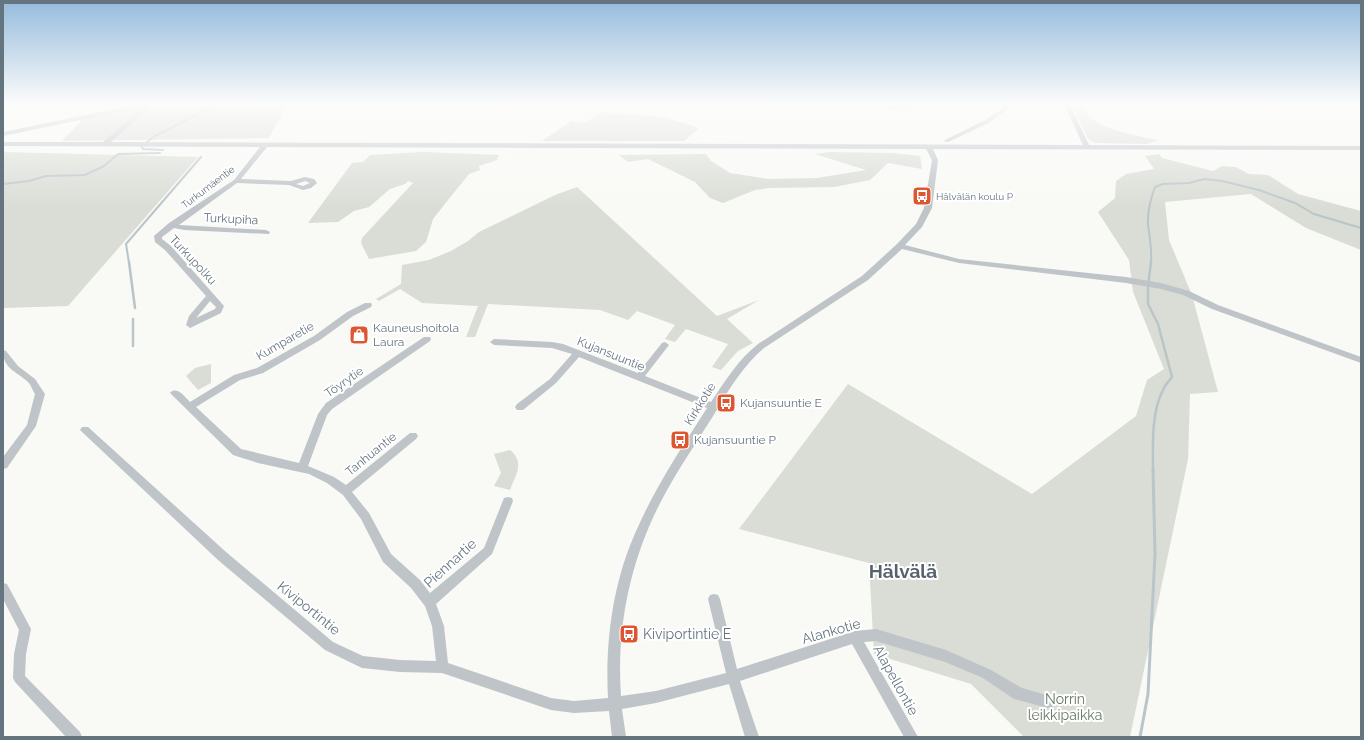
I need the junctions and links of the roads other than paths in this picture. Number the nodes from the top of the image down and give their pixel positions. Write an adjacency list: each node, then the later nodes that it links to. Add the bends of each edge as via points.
1 (111, 139): 6 (street)
2 (950, 139): 4 (street)
3 (1083, 139): 10 (street)
4 (946, 140)
5 (3, 144): 6 (street)
6 (105, 144): 7 (street)
7 (265, 144): 8 (street); 13 (street, Turkumäentie)
8 (928, 146): 9 (street); 12 (street)
9 (940, 146): 10 (street); 12 (street, Kirkkotie)
10 (1087, 147): 11 (street)
11 (1361, 148)
12 (939, 157): 18 (street, Kirkkotie, via 928,208 919,226)
13 (236, 180): 14 (street); 15 (street, Turkumäentie)
14 (291, 183)
15 (172, 225): 16 (street, Turkupiha, via 184,228); 17 (street, Turkumäentie, via 158,236)
16 (266, 232)
17 (158, 240): 19 (street, Turkupolku)
18 (900, 246): 26 (street, via 959,261 1161,286 1186,293 1214,307); 31 (street, Kirkkotie, via 865,278 780,332 749,356)
19 (210, 296)
20 (368, 305): 29 (street, Kumparetie, via 260,371 237,377)
21 (427, 339): 35 (street, Töyrytie, via 329,406 323,414)
22 (494, 342): 25 (street, Kujansuuntie, via 552,345)
23 (665, 345): 27 (street)
24 (3, 353): 34 (street, via 15,368 32,381 40,394 30,426)
25 (577, 354): 27 (street, Kujansuuntie); 30 (street, via 553,381)
26 (1361, 360)
27 (639, 378): 31 (street, Kujansuuntie)
28 (175, 393): 29 (street)
29 (190, 406): 35 (street, via 237,452)
30 (520, 407)
31 (714, 407): 45 (street, Kirkkotie, via 650,512 634,549 619,612 614,663)
32 (85, 430): 42 (street, Kiviportintie, via 222,556 329,646 362,662)
33 (413, 436): 36 (street, Tanhuantie)
34 (3, 466)
35 (302, 468): 36 (street, via 323,475)
36 (346, 491): 40 (street, via 366,517 386,558 412,581)
37 (508, 501): 40 (street, Piennartie, via 488,551)
38 (3, 588): 46 (street, via 25,629 19,678)
39 (714, 599): 43 (street)
40 (429, 602): 42 (street, via 440,633)
41 (855, 637): 43 (street, Alankotie); 44 (street, Alankotie, via 876,635 946,656 987,674 1019,694); 49 (street, Alapellontie)
42 (442, 667): 45 (street, Kiviportintie, via 551,704 574,707)
43 (733, 677): 45 (street, Alankotie, via 656,697); 48 (street)
44 (1048, 702)
45 (614, 704): 47 (street, Kirkkotie)
46 (76, 737)
47 (619, 737)
48 (752, 737)
49 (911, 737)

